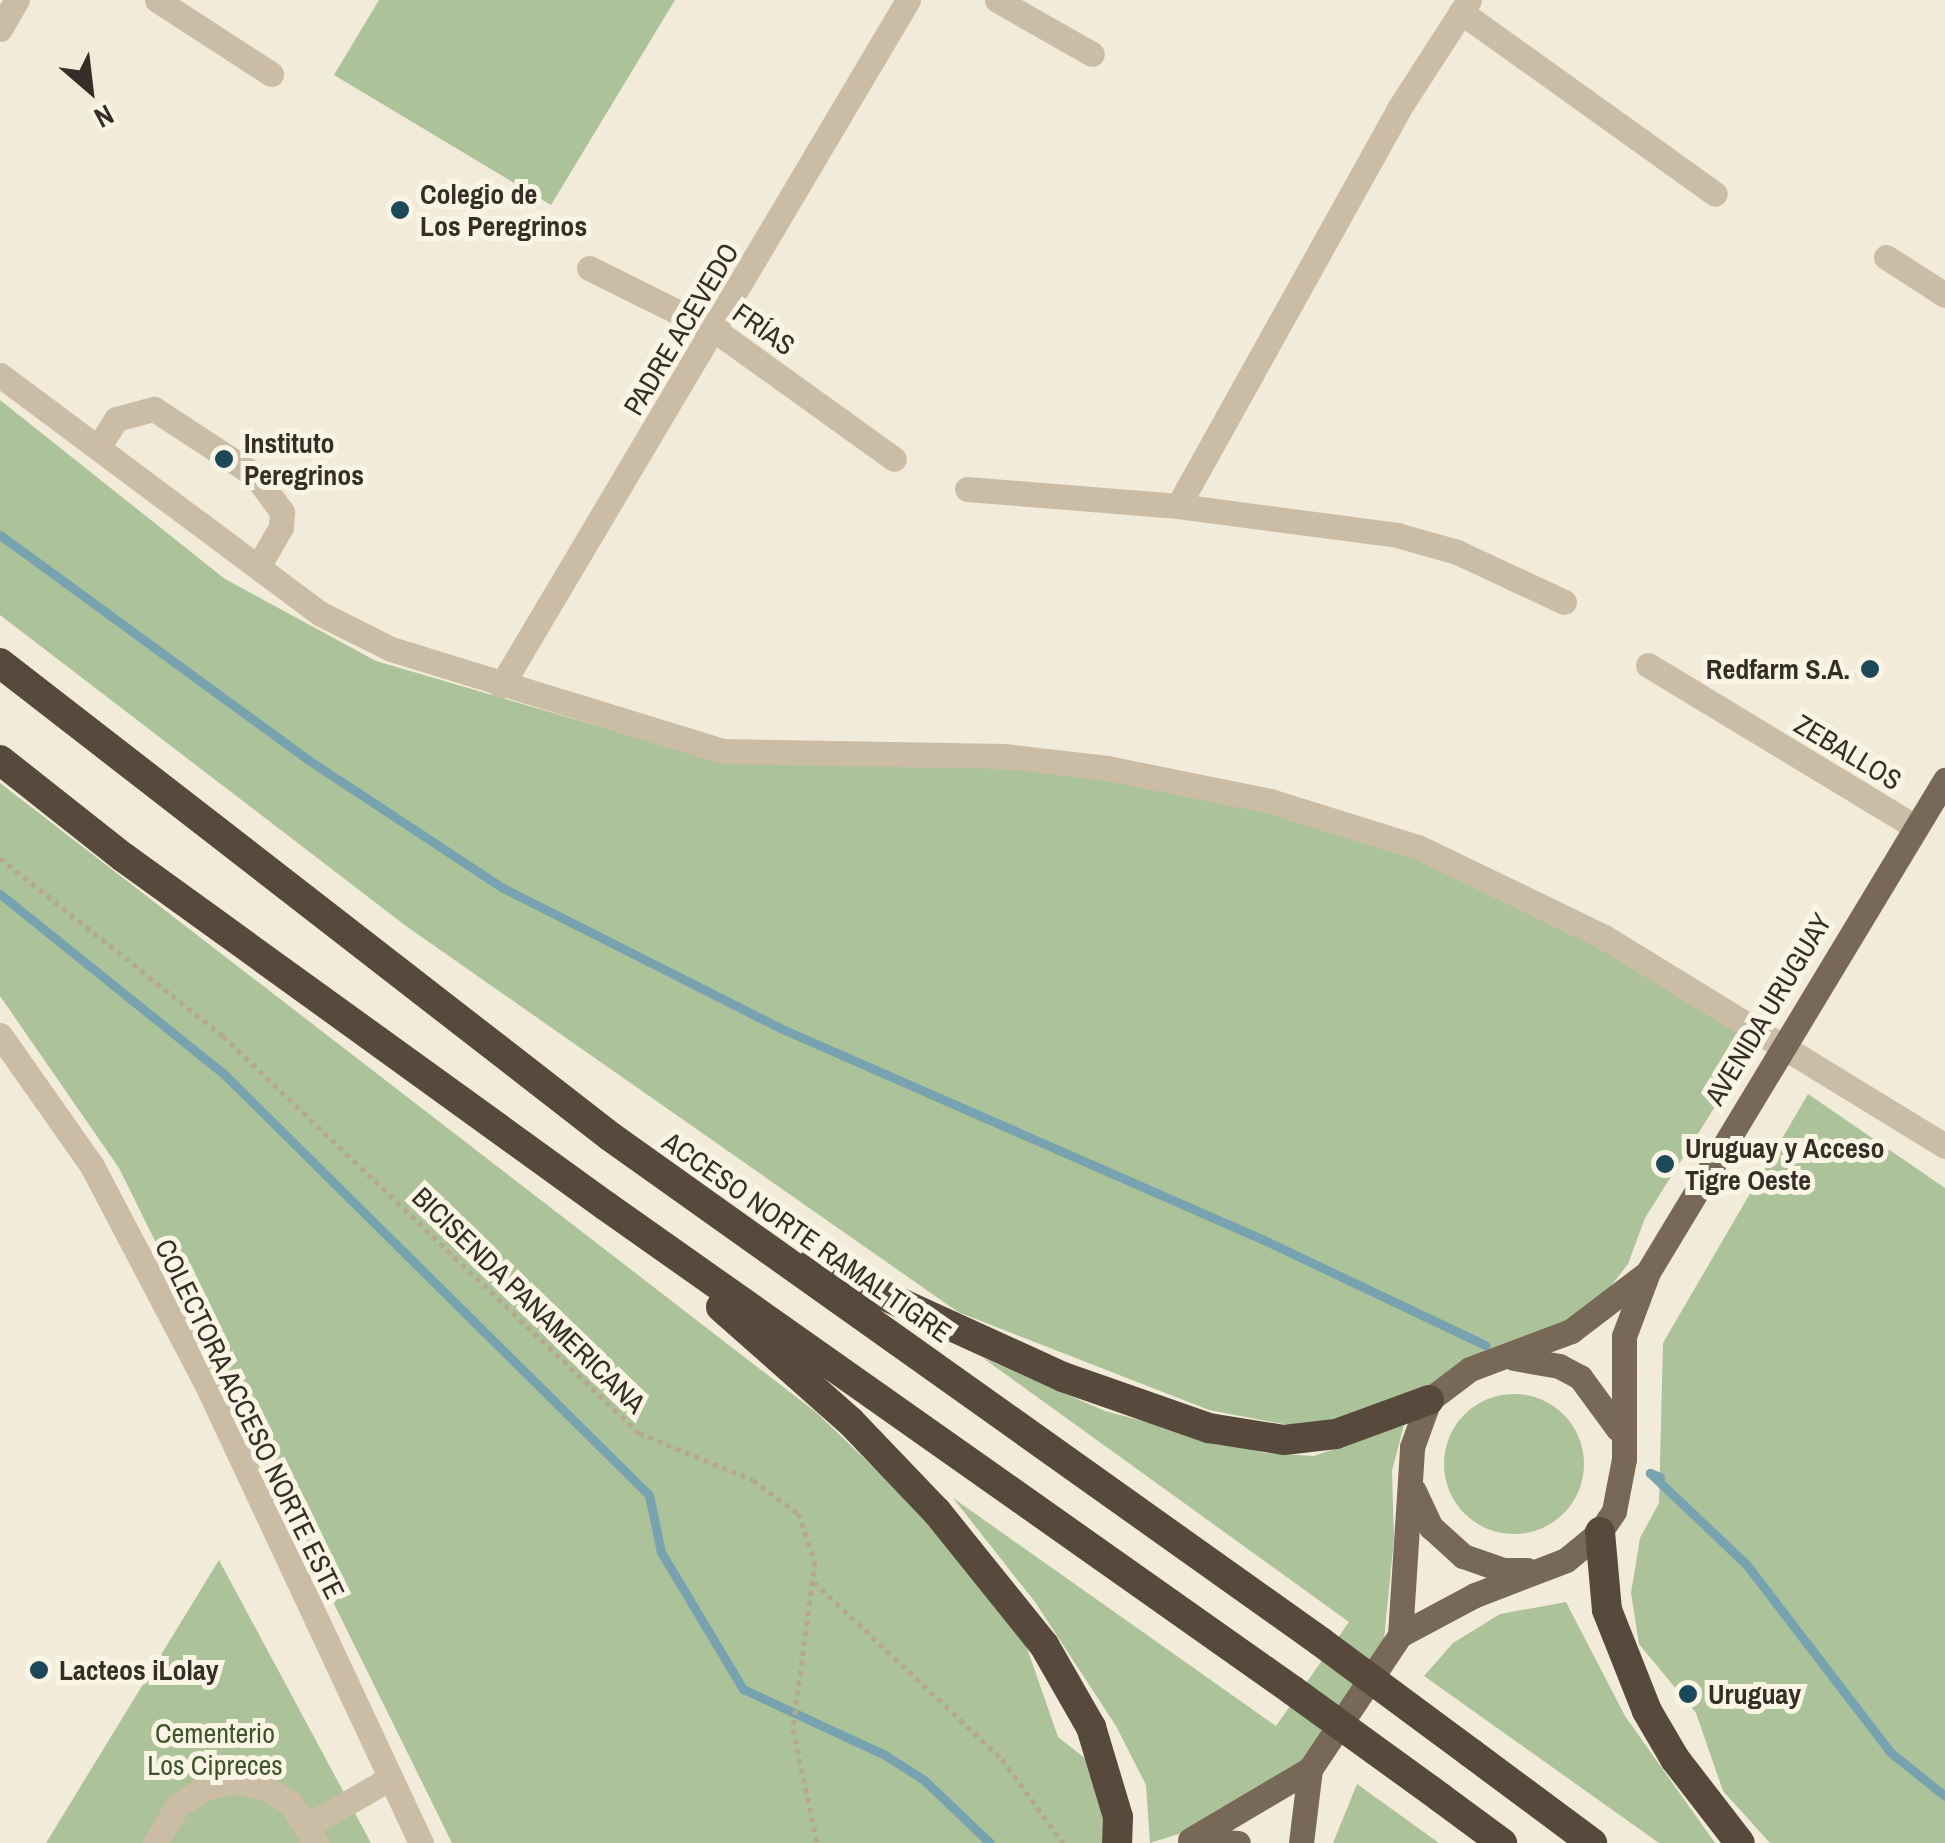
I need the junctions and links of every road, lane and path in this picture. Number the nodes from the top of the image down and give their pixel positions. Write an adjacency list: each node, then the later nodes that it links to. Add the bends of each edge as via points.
1 (17, 0): 6 (street)
2 (157, 0): 8 (street)
3 (908, 0): 13 (street, PADRE ACEVEDO)
4 (997, 0): 7 (street)
5 (1465, 6): 9 (street); 18 (street, via 1398,110)
6 (0, 29)
7 (1092, 54)
8 (271, 74)
9 (1714, 194)
10 (1886, 257): 12 (street)
11 (589, 268): 13 (street, FRÍAS)
12 (1945, 295)
13 (716, 331): 16 (street, FRÍAS); 23 (street, PADRE ACEVEDO)
14 (0, 375): 15 (street)
15 (98, 448): 19 (street); 19 (street, via 116,419 154,410 254,475 282,512 281,527)
16 (894, 459)
17 (967, 488): 18 (street)
18 (1178, 506): 20 (street, via 1397,536 1457,552)
19 (258, 567): 23 (street, via 321,614 391,649)
20 (1564, 602)
21 (0, 663): 30 (highway, ACCESO NORTE RAMAL TIGRE)
22 (1648, 665): 26 (street, ZEBALLOS)
23 (501, 686): 29 (street, via 723,751 1005,756 1107,768 1270,801 1418,846 1511,888 1604,936)
24 (0, 760): 32 (highway, via 123,857)
25 (1945, 780): 26 (main road, AVENIDA URUGUAY)
26 (1915, 828): 29 (main road, AVENIDA URUGUAY)
27 (0, 858): 40 (path, BICISENDA PANAMERICANA, via 223,1036 639,1432 753,1480 798,1512 815,1561)
28 (0, 1035): 43 (street, COLECTORA ACCESO NORTE ESTE, via 92,1166 205,1381)
29 (1778, 1048): 31 (street); 33 (main road, AVENIDA URUGUAY)
30 (611, 1137): 35 (highway, via 816,1265 1142,1408 1284,1440 1336,1434); 54 (highway, ACCESO NORTE RAMAL TIGRE, bridge)
31 (1945, 1146)
32 (606, 1206): 50 (highway, via 850,1421 992,1579 1044,1646 1091,1727 1118,1818); 53 (highway, bridge)
33 (1648, 1272): 34 (main road, AVENIDA URUGUAY, via 1571,1331); 36 (main road, AVENIDA URUGUAY, via 1624,1336)
34 (1490, 1361): 35 (main road, AVENIDA URUGUAY); 36 (main road, AVENIDA URUGUAY, via 1536,1359 1569,1371 1598,1393)
35 (1430, 1400): 37 (main road)
36 (1620, 1434): 38 (main road, AVENIDA URUGUAY, via 1622,1486)
37 (1411, 1467): 39 (main road, via 1420,1508 1454,1550 1503,1570); 41 (main road)
38 (1600, 1532): 39 (main road); 55 (highway, via 1606,1610 1647,1710 1675,1760)
39 (1546, 1568): 41 (main road)
40 (814, 1582): 48 (path, BICISENDA PANAMERICANA, via 792,1702); 49 (path, via 1002,1759)
41 (1400, 1635): 42 (main road)
42 (1310, 1769): 45 (main road); 52 (main road)
43 (386, 1780): 44 (street); 47 (street, COLECTORA ACCESO NORTE ESTE)
44 (313, 1834): 46 (street, via 290,1802 263,1787 233,1782 204,1788 178,1804)
45 (1186, 1842): 51 (main road)
46 (155, 1843)
47 (421, 1843)
48 (817, 1843)
49 (1063, 1843)
50 (1116, 1843)
51 (1238, 1843)
52 (1301, 1843)
53 (1502, 1843)
54 (1592, 1843)
55 (1740, 1843)

